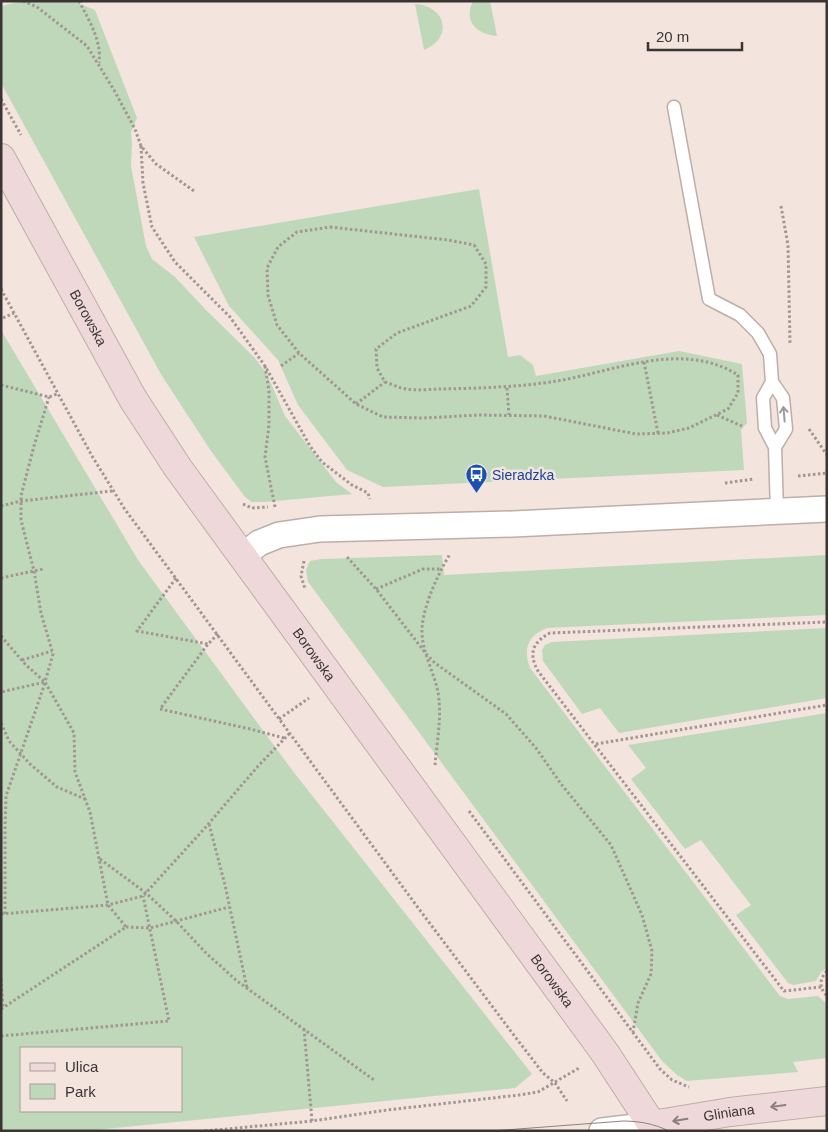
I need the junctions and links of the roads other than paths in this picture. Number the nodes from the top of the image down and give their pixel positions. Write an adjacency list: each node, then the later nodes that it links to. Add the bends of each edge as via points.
1 (674, 107): 3 (lane, via 708,299 740,315 758,332 770,354)
2 (1, 158): 7 (street, Borowska, via 133,399 178,468)
3 (772, 382): 4 (lane, via 763,398 765,428); 4 (lane, one-way to 3, via 786,429 783,398)
4 (775, 447): 6 (lane)
5 (827, 509): 6 (street)
6 (777, 512): 7 (street, via 320,529 279,535 260,543)
7 (243, 556): 9 (street, Borowska, via 605,1053)
8 (827, 1100): 9 (street, Gliniana, one-way to 9, via 730,1112)
9 (654, 1128): 10 (street, Gliniana)
10 (602, 1131)

